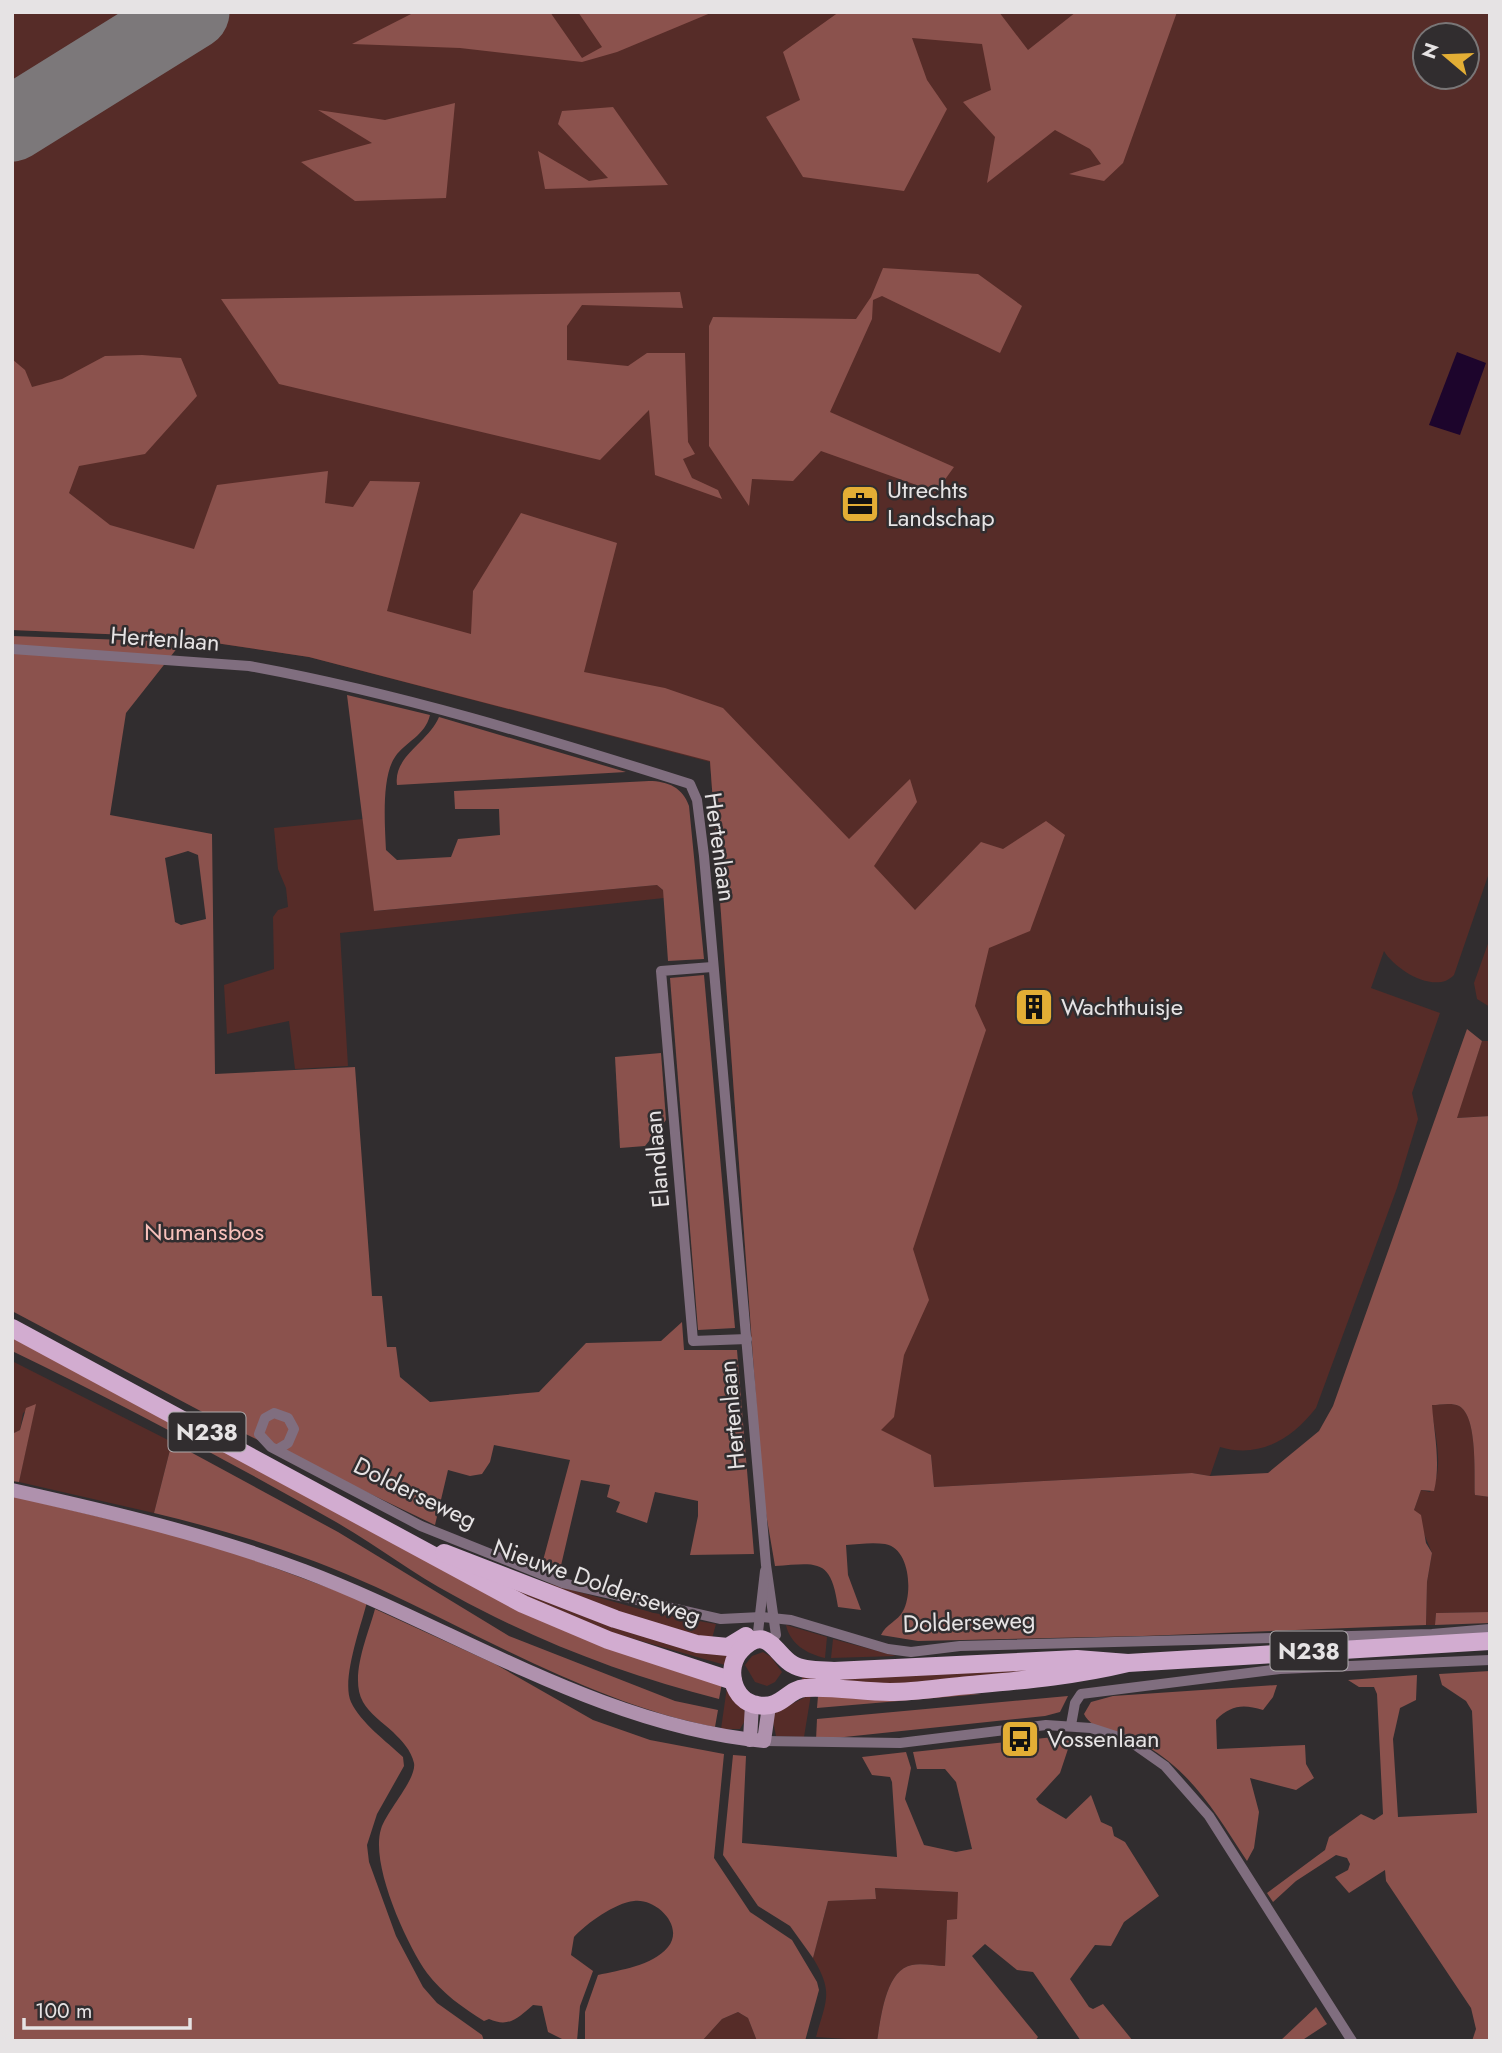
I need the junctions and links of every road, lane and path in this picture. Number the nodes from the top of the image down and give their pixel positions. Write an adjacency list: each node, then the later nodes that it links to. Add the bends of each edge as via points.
1 (12, 649): 2 (street, Hertenlaan, via 279,671 486,723 690,784 697,800)
2 (712, 967): 4 (street, Hertenlaan); 4 (street, Elandlaan, via 661,971 693,1341)
3 (12, 1328): 7 (main road, Nieuwe Dolderseweg / N238)
4 (747, 1339): 8 (street, Hertenlaan, via 766,1565)
5 (278, 1449): 8 (street, Dolderseweg, via 421,1526 563,1583)
6 (12, 1490): 17 (main road, via 161,1524 303,1570 645,1716)
7 (401, 1537): 8 (main road, Nieuwe Dolderseweg / N238, via 647,1629 715,1647 728,1647); 14 (main road, Nieuwe Dolderseweg / N238, via 557,1620)
8 (766, 1629): 9 (street, Dolderseweg, via 911,1652 960,1646); 12 (main road, via 784,1641); 14 (main road, via 741,1650)
9 (1490, 1629)
10 (1490, 1641): 13 (main road, Dolderseweg / N238)
11 (1490, 1660): 16 (street, via 1280,1668 1081,1693)
12 (794, 1662): 13 (main road, Dolderseweg / N238, via 846,1668 1077,1659); 15 (main road, via 788,1685)
13 (1128, 1662): 15 (main road, Dolderseweg / N238, via 1076,1676 891,1692 804,1688)
14 (732, 1676): 15 (main road, via 739,1694)
15 (764, 1702): 17 (main road)
16 (1071, 1725): 17 (street, via 1020,1726 900,1743); 18 (street, via 1128,1740 1165,1766 1188,1790)
17 (757, 1740)
18 (1352, 2041)

